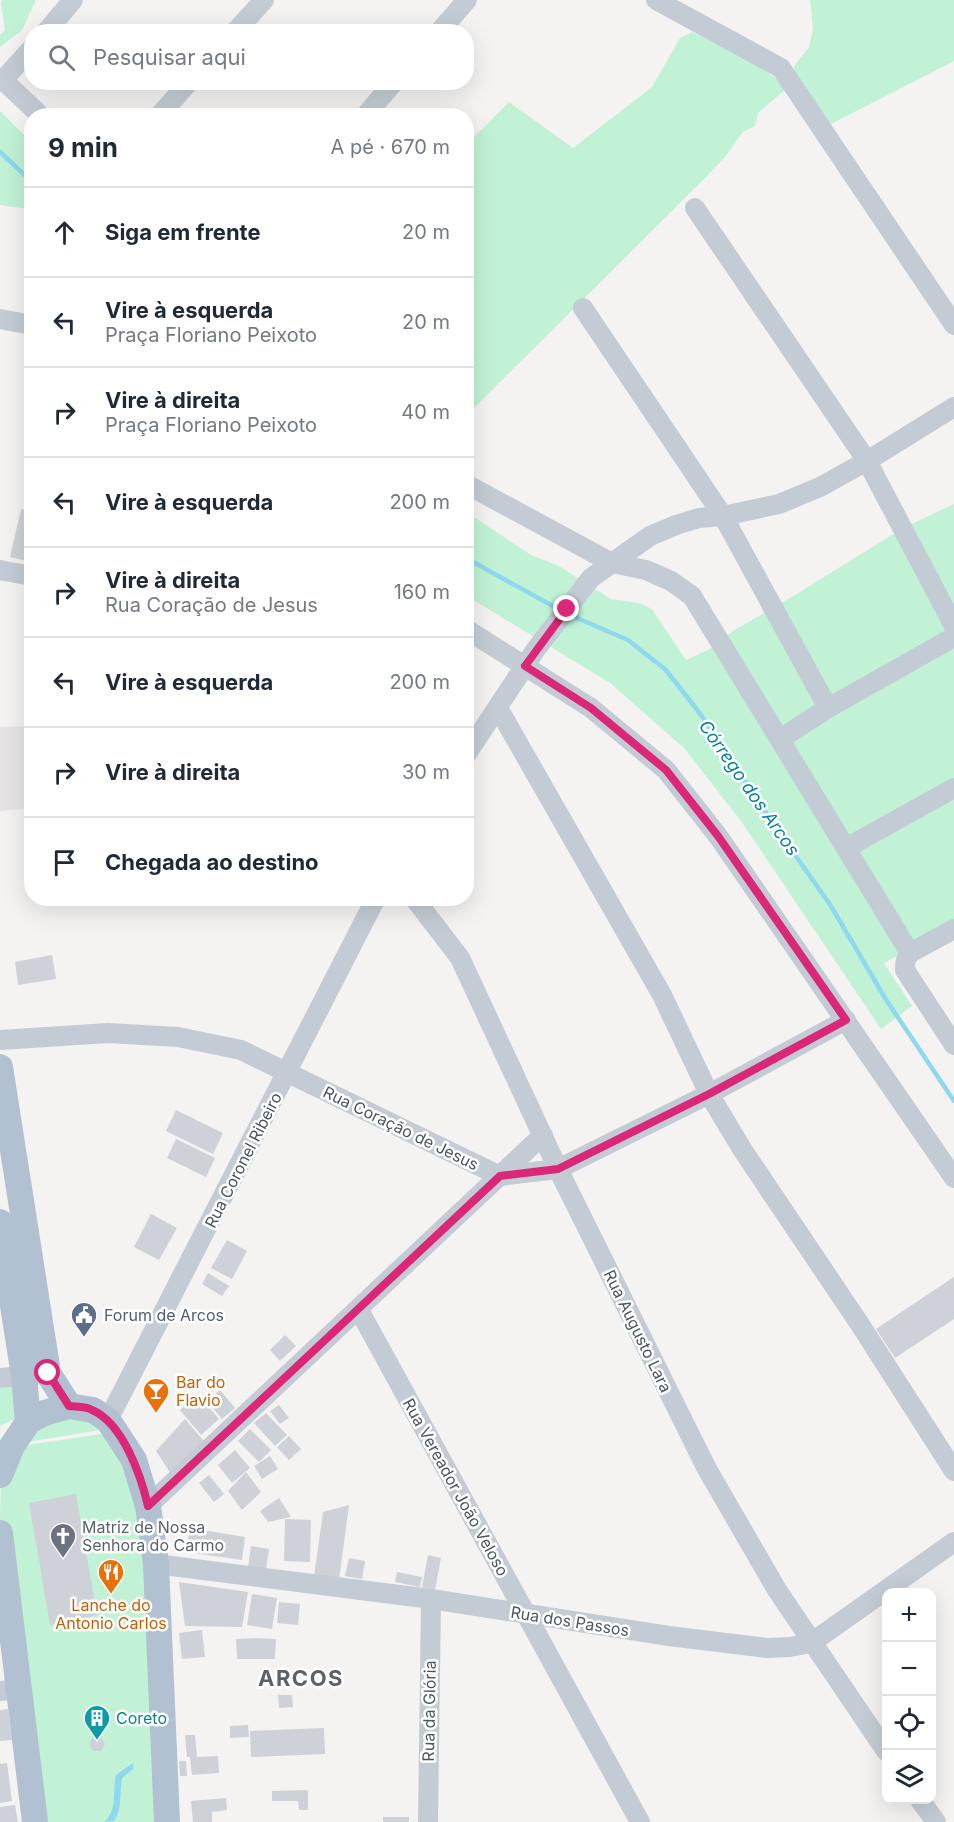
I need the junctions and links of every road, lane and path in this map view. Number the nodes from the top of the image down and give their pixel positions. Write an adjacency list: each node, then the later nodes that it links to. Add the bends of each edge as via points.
1 (73, 0): 5 (street)
2 (264, 0): 6 (street)
3 (467, 0): 7 (street)
4 (656, 0): 18 (street, via 781,68)
5 (53, 24)
6 (242, 24)
7 (446, 24)
8 (24, 57): 11 (street, via 3,80)
9 (182, 90): 12 (street)
10 (387, 90): 13 (street)
11 (33, 108)
12 (166, 108)
13 (372, 108)
14 (695, 208): 20 (street)
15 (583, 308): 22 (street)
16 (0, 319): 17 (street)
17 (24, 324)
18 (954, 325)
19 (954, 407): 20 (street)
20 (867, 461): 22 (street, via 779,504); 26 (street)
21 (474, 488): 23 (street)
22 (723, 516): 23 (street, via 699,518 650,536); 31 (street)
23 (612, 563): 29 (street, via 591,578); 32 (street, via 646,570 692,596)
24 (0, 570): 25 (street)
25 (24, 574)
26 (954, 626)
27 (474, 634): 29 (street)
28 (954, 637): 31 (street)
29 (525, 666): 30 (street); 40 (street, via 591,708 666,770 718,836)
30 (498, 708): 33 (street); 45 (street, via 662,995)
31 (828, 708): 32 (street)
32 (780, 739): 35 (street)
33 (474, 743)
34 (954, 788): 35 (street)
35 (846, 848): 39 (street)
36 (372, 906): 44 (street, Rua Coronel Ribeiro)
37 (420, 906): 46 (street, Rua Augusto Lara, via 460,958)
38 (954, 929): 39 (street)
39 (910, 952): 42 (street, via 905,970)
40 (846, 1020): 45 (street, Rua Coração de Jesus); 49 (street)
41 (0, 1040): 44 (street, Rua Coração de Jesus, via 108,1033 178,1037 241,1050)
42 (954, 1045)
43 (0, 1067): 50 (main road)
44 (288, 1073): 48 (street, Rua Coração de Jesus); 55 (street, Rua Coronel Ribeiro)
45 (709, 1094): 47 (street, Rua Coração de Jesus); 57 (street)
46 (543, 1135): 47 (street, Rua Augusto Lara); 48 (street)
47 (558, 1169): 48 (street, Rua Coração de Jesus); 65 (street, Rua Augusto Lara, via 707,1469)
48 (500, 1176): 52 (street)
49 (954, 1178)
50 (11, 1206): 53 (main road)
51 (0, 1221): 53 (main road)
52 (359, 1310): 59 (street); 64 (street, Rua Vereador João Veloso)
53 (24, 1376): 54 (main road); 56 (main road)
54 (69, 1406): 55 (main road, via 93,1410); 56 (main road)
55 (108, 1420): 59 (main road, via 134,1460)
56 (28, 1422): 58 (main road)
57 (954, 1471)
58 (0, 1475)
59 (148, 1506): 62 (main road)
60 (0, 1533): 66 (main road)
61 (954, 1542): 65 (street, Rua dos Passos)
62 (156, 1564): 63 (street, Rua dos Passos); 70 (main road)
63 (431, 1599): 64 (street, Rua dos Passos); 71 (street, Rua da Glória)
64 (526, 1614): 65 (street, Rua dos Passos, via 767,1648); 72 (street, Rua Vereador João Veloso)
65 (812, 1643): 67 (street, Rua Augusto Lara)
66 (10, 1690): 69 (main road)
67 (885, 1750)
68 (923, 1804): 73 (street)
69 (35, 1822)
70 (167, 1822)
71 (428, 1822)
72 (640, 1822)
73 (936, 1822)

